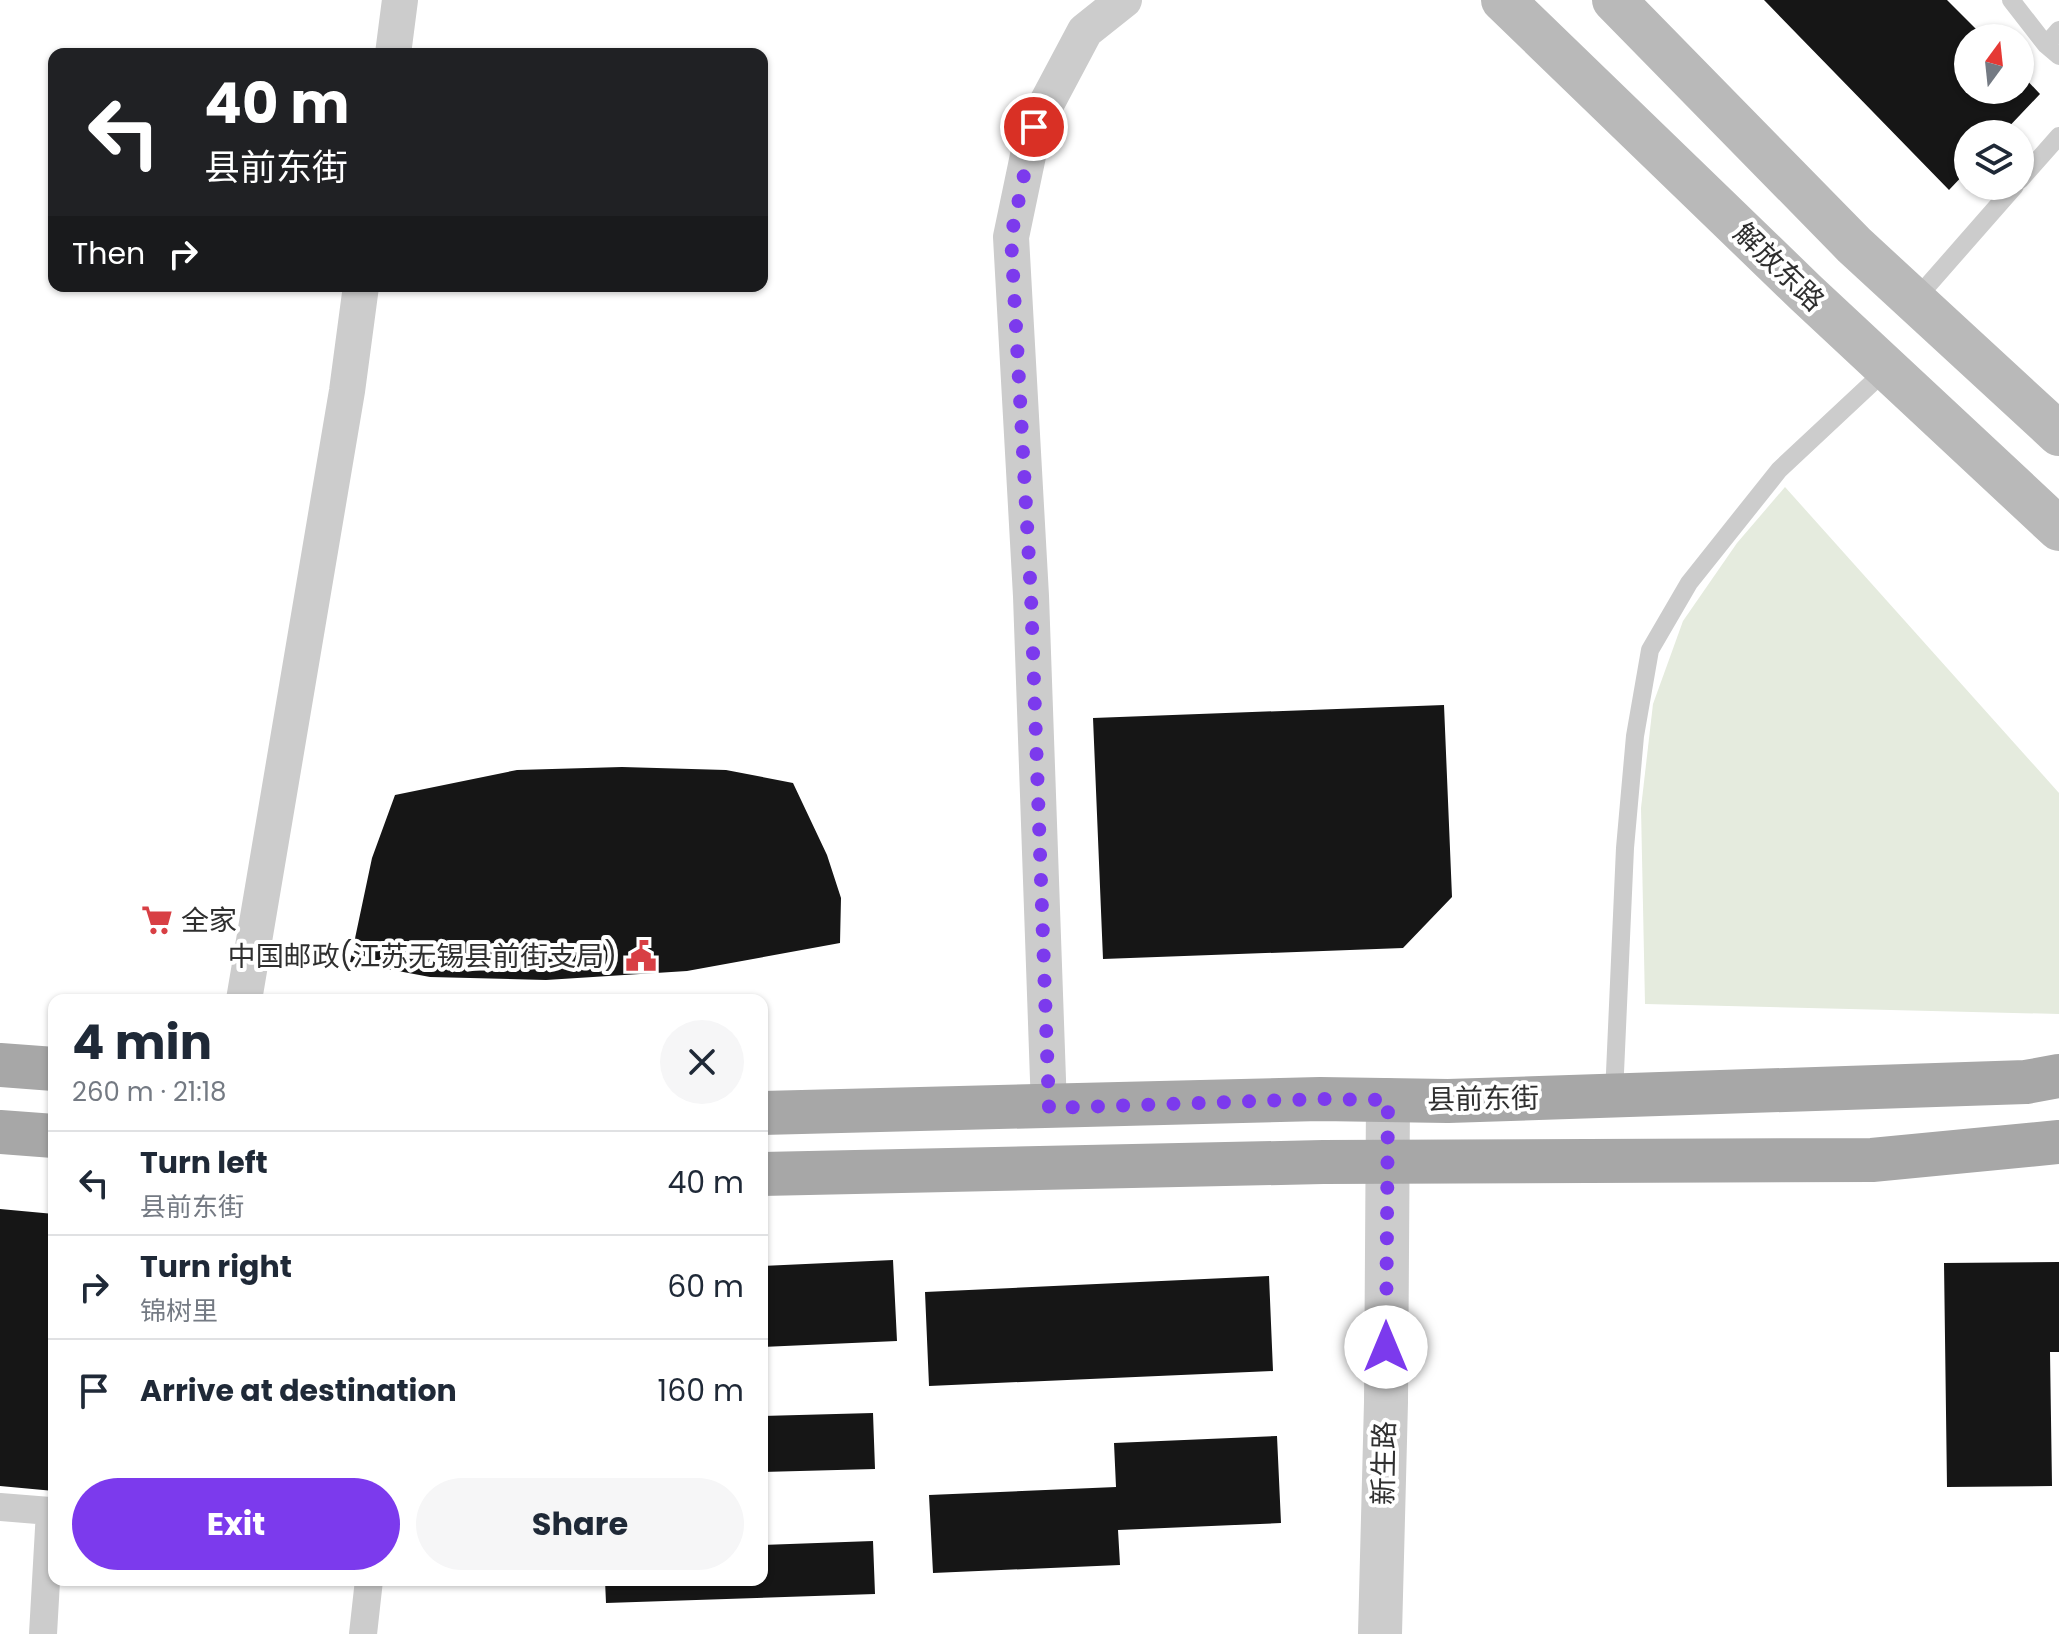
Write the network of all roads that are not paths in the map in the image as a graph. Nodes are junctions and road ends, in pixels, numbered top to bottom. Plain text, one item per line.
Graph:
1 (400, 0) edge
2 (1124, 0) edge
3 (1503, 0) edge
4 (1614, 0) edge
5 (2011, 0) edge
6 (2059, 30) edge
7 (394, 48) edge
8 (2053, 51) edge
9 (2059, 136) edge
10 (2034, 164) edge
11 (2003, 200) edge
12 (360, 292) edge
13 (1915, 300) junction
14 (1887, 369) junction
15 (2059, 434) edge
16 (2059, 529) edge
17 (245, 994) edge
18 (0, 1065) edge
19 (48, 1069) edge
20 (2059, 1076) edge
21 (1614, 1095) junction
22 (1388, 1100) junction
23 (1049, 1108) junction
24 (768, 1113) edge
25 (0, 1132) edge
26 (48, 1136) edge
27 (2059, 1142) edge
28 (1387, 1161) junction
29 (768, 1174) edge
30 (0, 1507) edge
31 (48, 1511) edge
32 (48, 1546) edge
33 (368, 1586) edge
34 (43, 1634) edge
35 (363, 1634) edge
36 (1380, 1634) edge

1 - 7 street
2 - 23 street
3 - 14 main road, 解放东路
4 - 13 main road
5 - 8 lane
6 - 8 lane
9 - 10 lane
11 - 13 lane
12 - 17 street
13 - 15 main road
14 - 16 main road, 解放东路
14 - 21 lane
18 - 19 main road
20 - 21 main road, 县前东街
21 - 22 main road, 县前东街
22 - 23 main road, 县前东街
22 - 28 street, 新生路
23 - 24 main road, 县前东街
25 - 26 main road
27 - 28 main road
28 - 29 main road
28 - 36 street, 新生路
30 - 31 street
32 - 34 street
33 - 35 street

